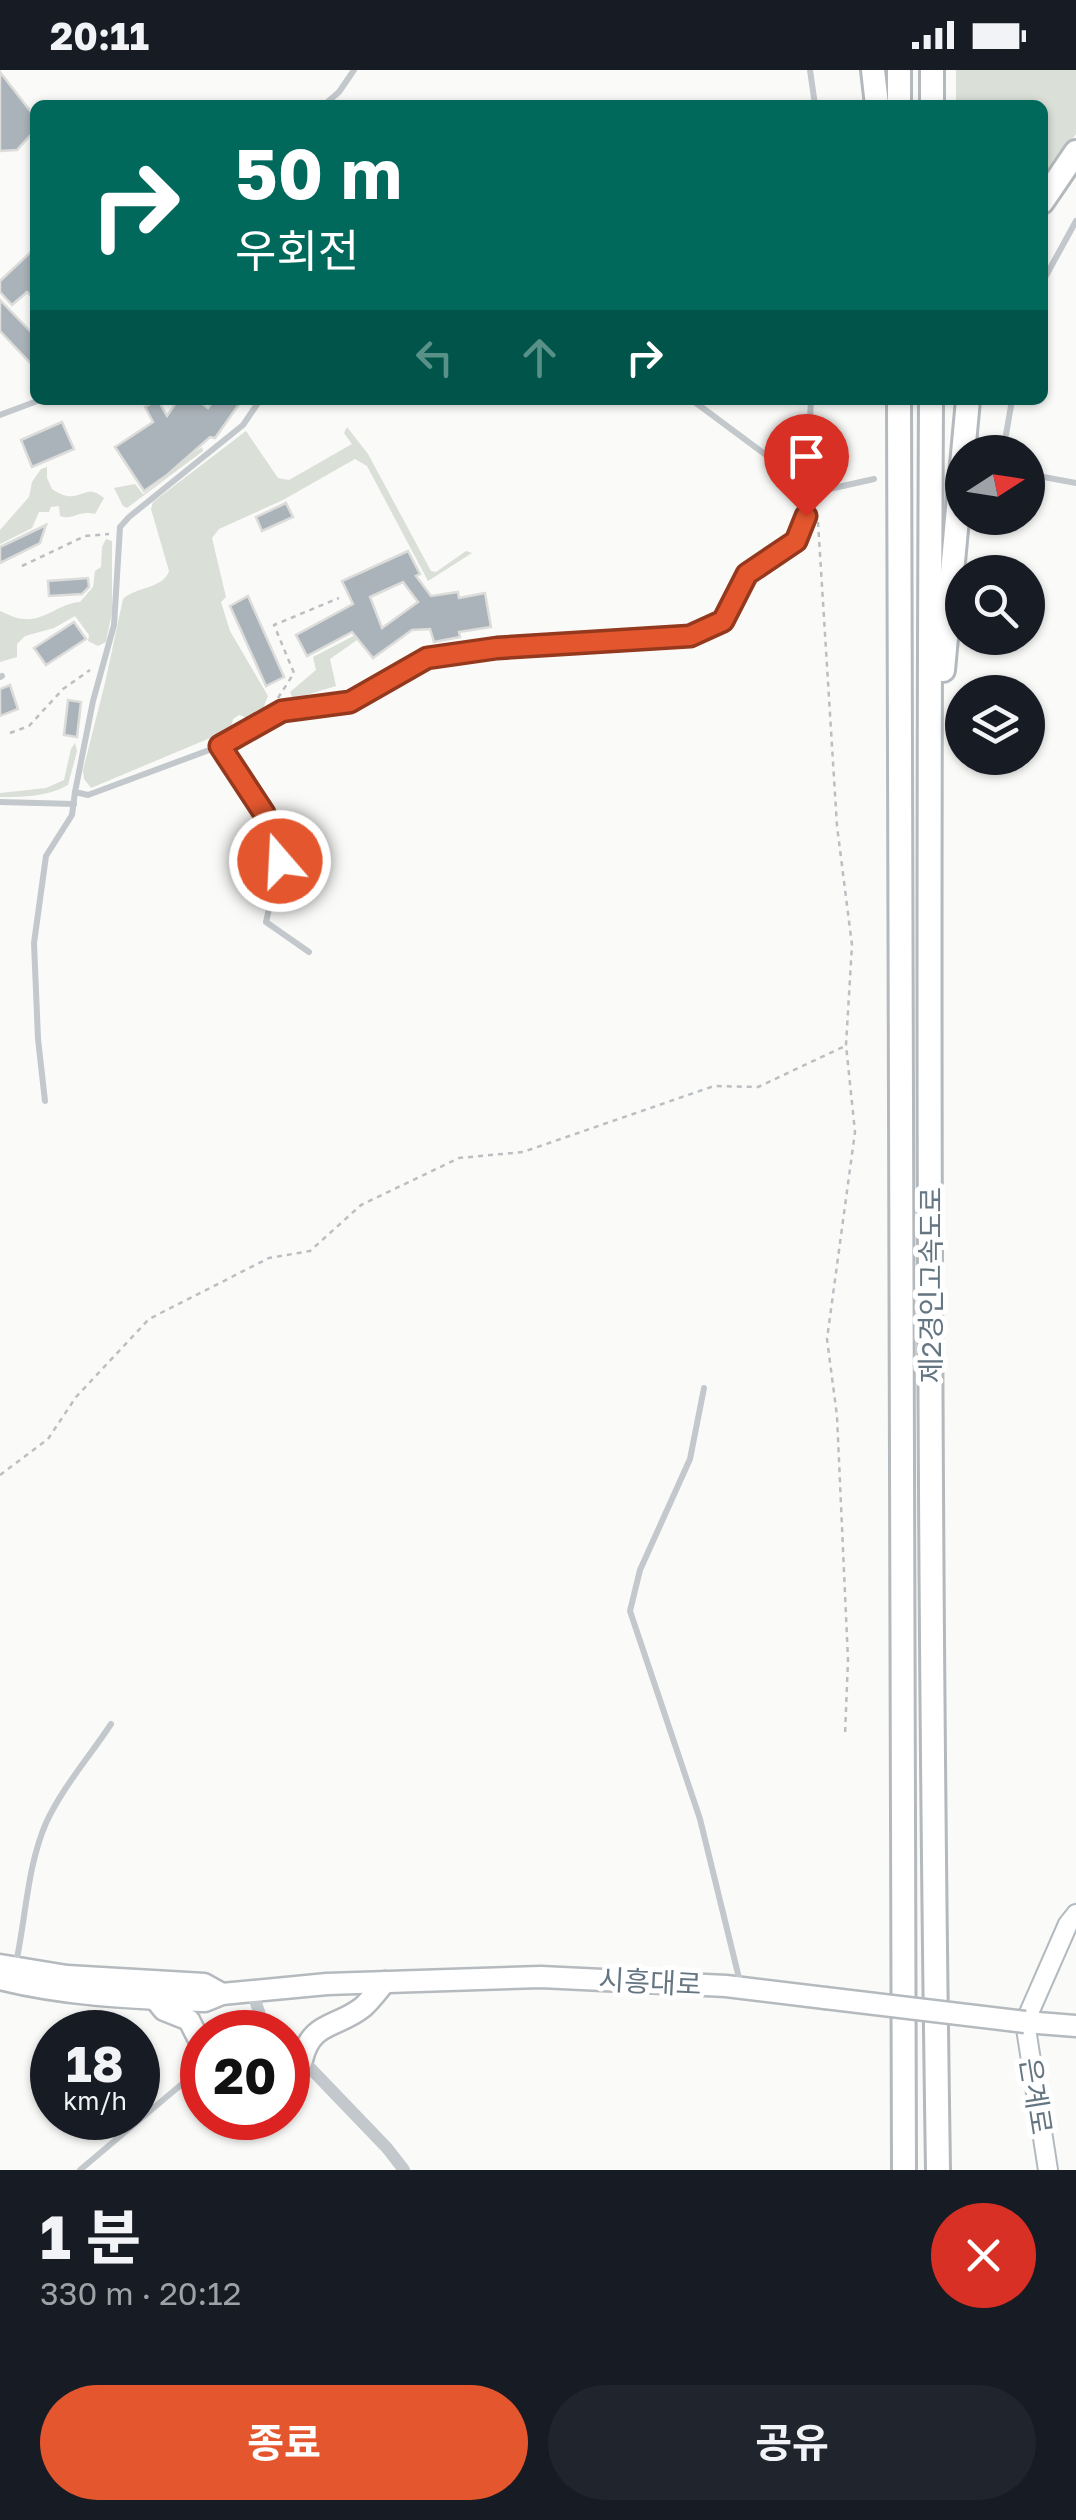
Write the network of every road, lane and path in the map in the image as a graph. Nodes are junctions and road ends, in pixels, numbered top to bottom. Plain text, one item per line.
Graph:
1 (354, 70) edge
2 (810, 70) edge
3 (873, 70) edge
4 (899, 70) edge
5 (932, 70) edge
6 (329, 100) edge
7 (814, 100) edge
8 (876, 100) edge
9 (899, 100) edge
10 (932, 100) edge
11 (1076, 152) edge
12 (1048, 193) edge
13 (1076, 221) edge
14 (1048, 272) edge
15 (30, 404) edge
16 (257, 405) edge
17 (699, 405) edge
18 (811, 405) edge
19 (899, 405) edge
20 (931, 405) edge
21 (967, 405) edge
22 (1011, 405) edge
23 (0, 415) edge
24 (1005, 435) edge
25 (1045, 477) edge
26 (874, 479) dead end
27 (1076, 483) edge
28 (816, 492) junction
29 (120, 534) junction
30 (22, 566) dead end
31 (339, 598) dead end
32 (106, 658) junction
33 (279, 712) junction
34 (10, 732) dead end
35 (220, 746) junction
36 (75, 792) junction
37 (0, 802) edge
38 (74, 804) junction
39 (929, 838) junction
40 (309, 952) dead end
41 (846, 1045) junction
42 (45, 1101) dead end
43 (704, 1388) dead end
44 (0, 1475) edge
45 (112, 1724) dead end
46 (846, 1735) dead end
47 (1076, 1914) edge
48 (5, 1971) edge
49 (385, 1982) junction
50 (742, 1988) junction
51 (252, 1991) junction
52 (222, 1994) junction
53 (156, 1999) junction
54 (259, 2010) edge
55 (180, 2016) edge
56 (1025, 2022) junction
57 (1076, 2026) edge
58 (310, 2038) edge
59 (310, 2068) edge
60 (180, 2086) edge
61 (80, 2170) edge
62 (404, 2170) edge
63 (904, 2170) edge
64 (938, 2170) edge
65 (1048, 2170) edge

1 - 6 lane
2 - 7 lane
3 - 8 highway
4 - 9 highway
5 - 10 highway
11 - 12 highway
13 - 14 lane
15 - 23 lane
16 - 29 lane
17 - 28 lane
18 - 28 lane
19 - 63 highway, 제2경인고속도로
20 - 39 highway, 제2경인고속도로
21 - 39 highway
22 - 24 lane
25 - 27 lane
26 - 28 lane
28 - 33 lane
28 - 41 path
29 - 30 path
29 - 32 lane
31 - 33 path
32 - 34 path
32 - 36 lane
33 - 35 lane
35 - 36 lane
35 - 40 lane
36 - 38 lane
37 - 38 lane
38 - 42 lane
39 - 64 highway, 제2경인고속도로
41 - 44 path
41 - 46 path
43 - 50 lane
45 - 48 lane
47 - 56 street
48 - 52 main road, 시흥대로
48 - 53 main road, 시흥대로
49 - 50 main road, 시흥대로
49 - 51 main road, 시흥대로
49 - 58 main road
50 - 56 main road, 시흥대로, bridge
51 - 52 main road, 시흥대로
51 - 54 street
52 - 53 main road, 시흥대로
53 - 55 main road
56 - 57 main road, 시흥대로
56 - 65 street, 은계로
59 - 62 street
60 - 61 lane

